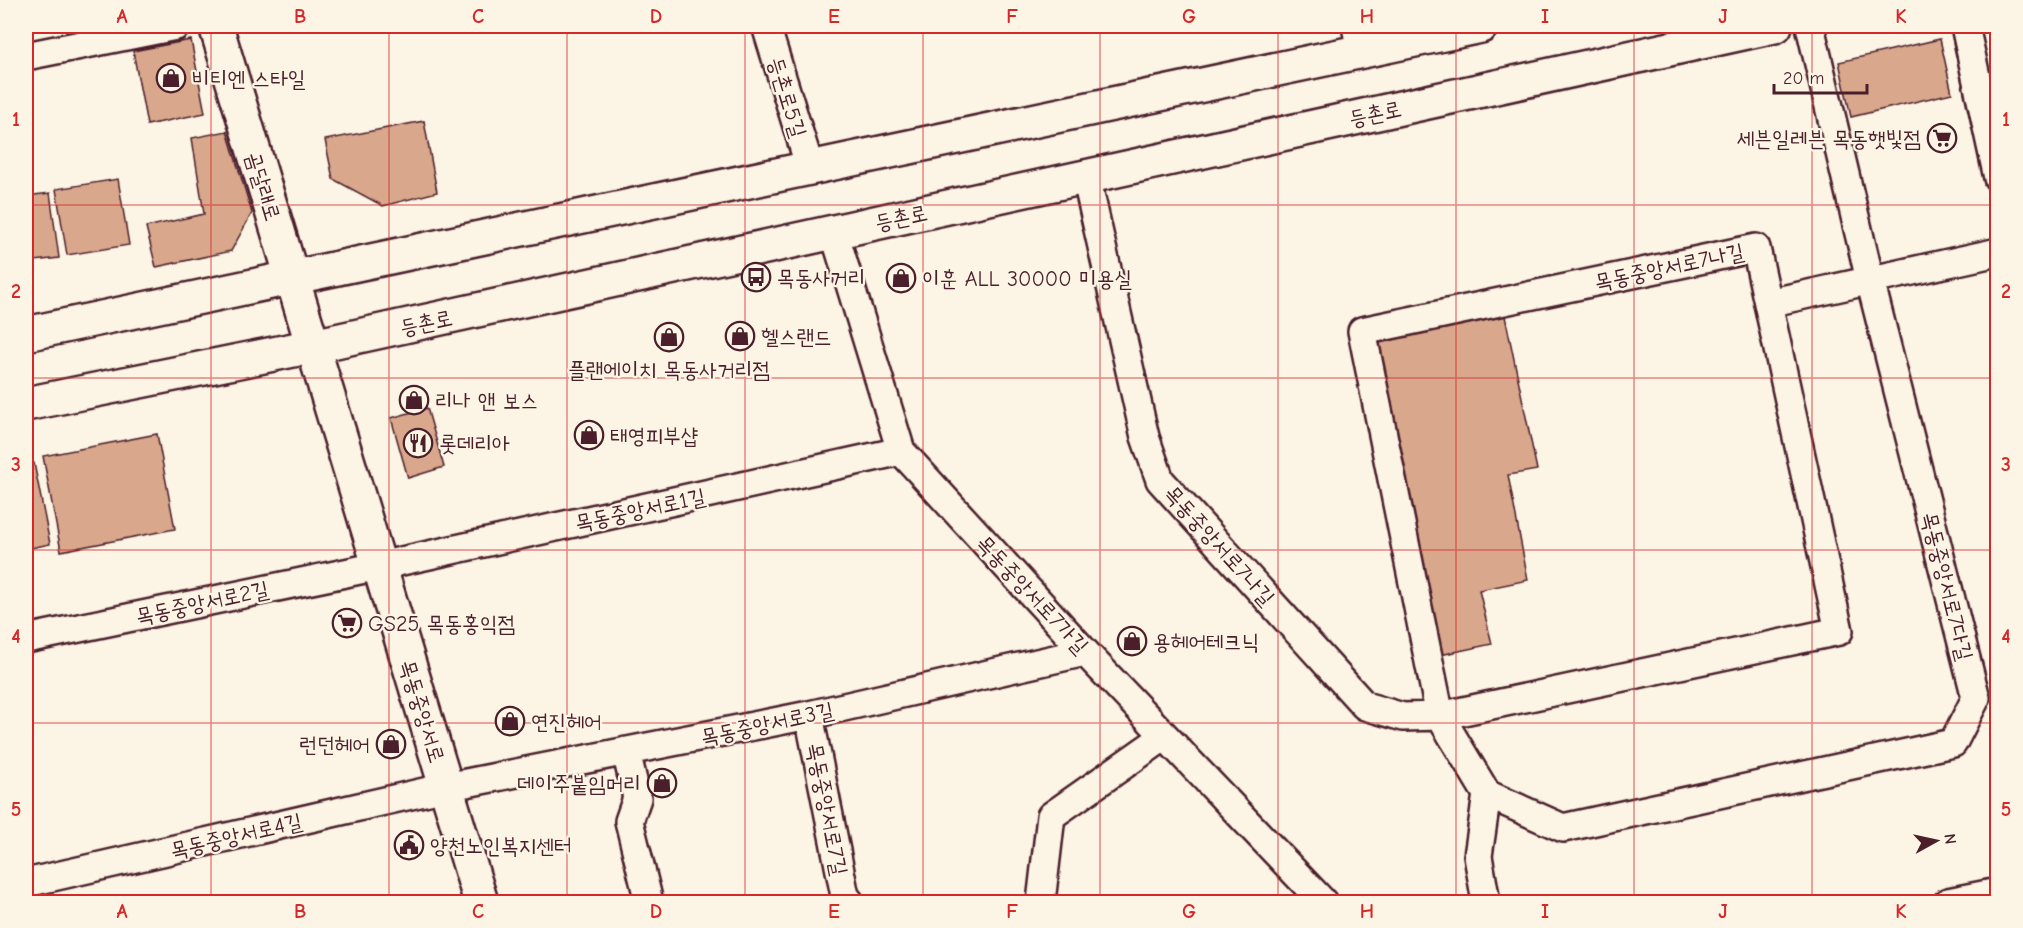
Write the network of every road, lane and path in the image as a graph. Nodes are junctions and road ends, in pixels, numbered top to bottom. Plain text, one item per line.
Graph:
1 (176, 26) edge
2 (216, 26) edge
3 (766, 26) edge
4 (1481, 26) edge
5 (1775, 26) edge
6 (1810, 26) edge
7 (1965, 26) edge
8 (1359, 38) edge
9 (26, 56) edge
10 (810, 168) junction
11 (1086, 176) junction
12 (1998, 178) edge
13 (834, 232) junction
14 (1998, 252) edge
15 (292, 276) junction
16 (1870, 280) junction
17 (1768, 303) junction
18 (26, 334) edge
19 (313, 346) junction
20 (26, 404) edge
21 (902, 451) junction
22 (379, 566) junction
23 (26, 639) edge
24 (1085, 652) junction
25 (809, 715) junction
26 (1440, 716) junction
27 (1165, 736) junction
28 (626, 751) junction
29 (446, 787) junction
30 (1487, 794) junction
31 (26, 883) edge
32 (1998, 892) edge
33 (482, 903) edge
34 (650, 903) edge
35 (850, 903) edge
36 (1041, 903) edge
37 (1323, 903) edge
38 (1485, 903) edge
39 (1948, 903) edge

1 - 9 street
2 - 15 main road, 곰달래로
3 - 10 street, 등촌로5길
4 - 8 main road
5 - 11 main road, 등촌로
6 - 16 street, 목동중앙서로7다길
7 - 12 street
8 - 10 main road
10 - 15 main road
11 - 13 main road, 등촌로
11 - 26 street, 목동중앙서로7나길
13 - 19 main road, 등촌로
13 - 21 street, 목동중앙서로7가길
14 - 16 street
15 - 18 main road
15 - 19 main road, 곰달래로
16 - 17 street
16 - 30 street, 목동중앙서로7다길
17 - 26 street, 목동중앙서로7나길
17 - 26 street, 목동중앙서로7나길
19 - 20 main road, 등촌로
19 - 22 main road, 목동중앙서로
21 - 22 street, 목동중앙서로1길
21 - 24 street, 목동중앙서로7가길
22 - 23 street, 목동중앙서로2길
22 - 29 main road, 목동중앙서로
24 - 25 street, 목동중앙서로3길
24 - 27 street, 목동중앙서로7가길
25 - 28 street, 목동중앙서로3길
25 - 35 street, 목동중앙서로7길
26 - 30 street, 목동중앙서로7나길
27 - 36 street
27 - 37 street, 목동중앙서로7가길
28 - 29 street, 목동중앙서로3길
28 - 34 street
29 - 31 street, 목동중앙서로4길
29 - 33 main road, 목동중앙서로
30 - 38 street
32 - 39 street

